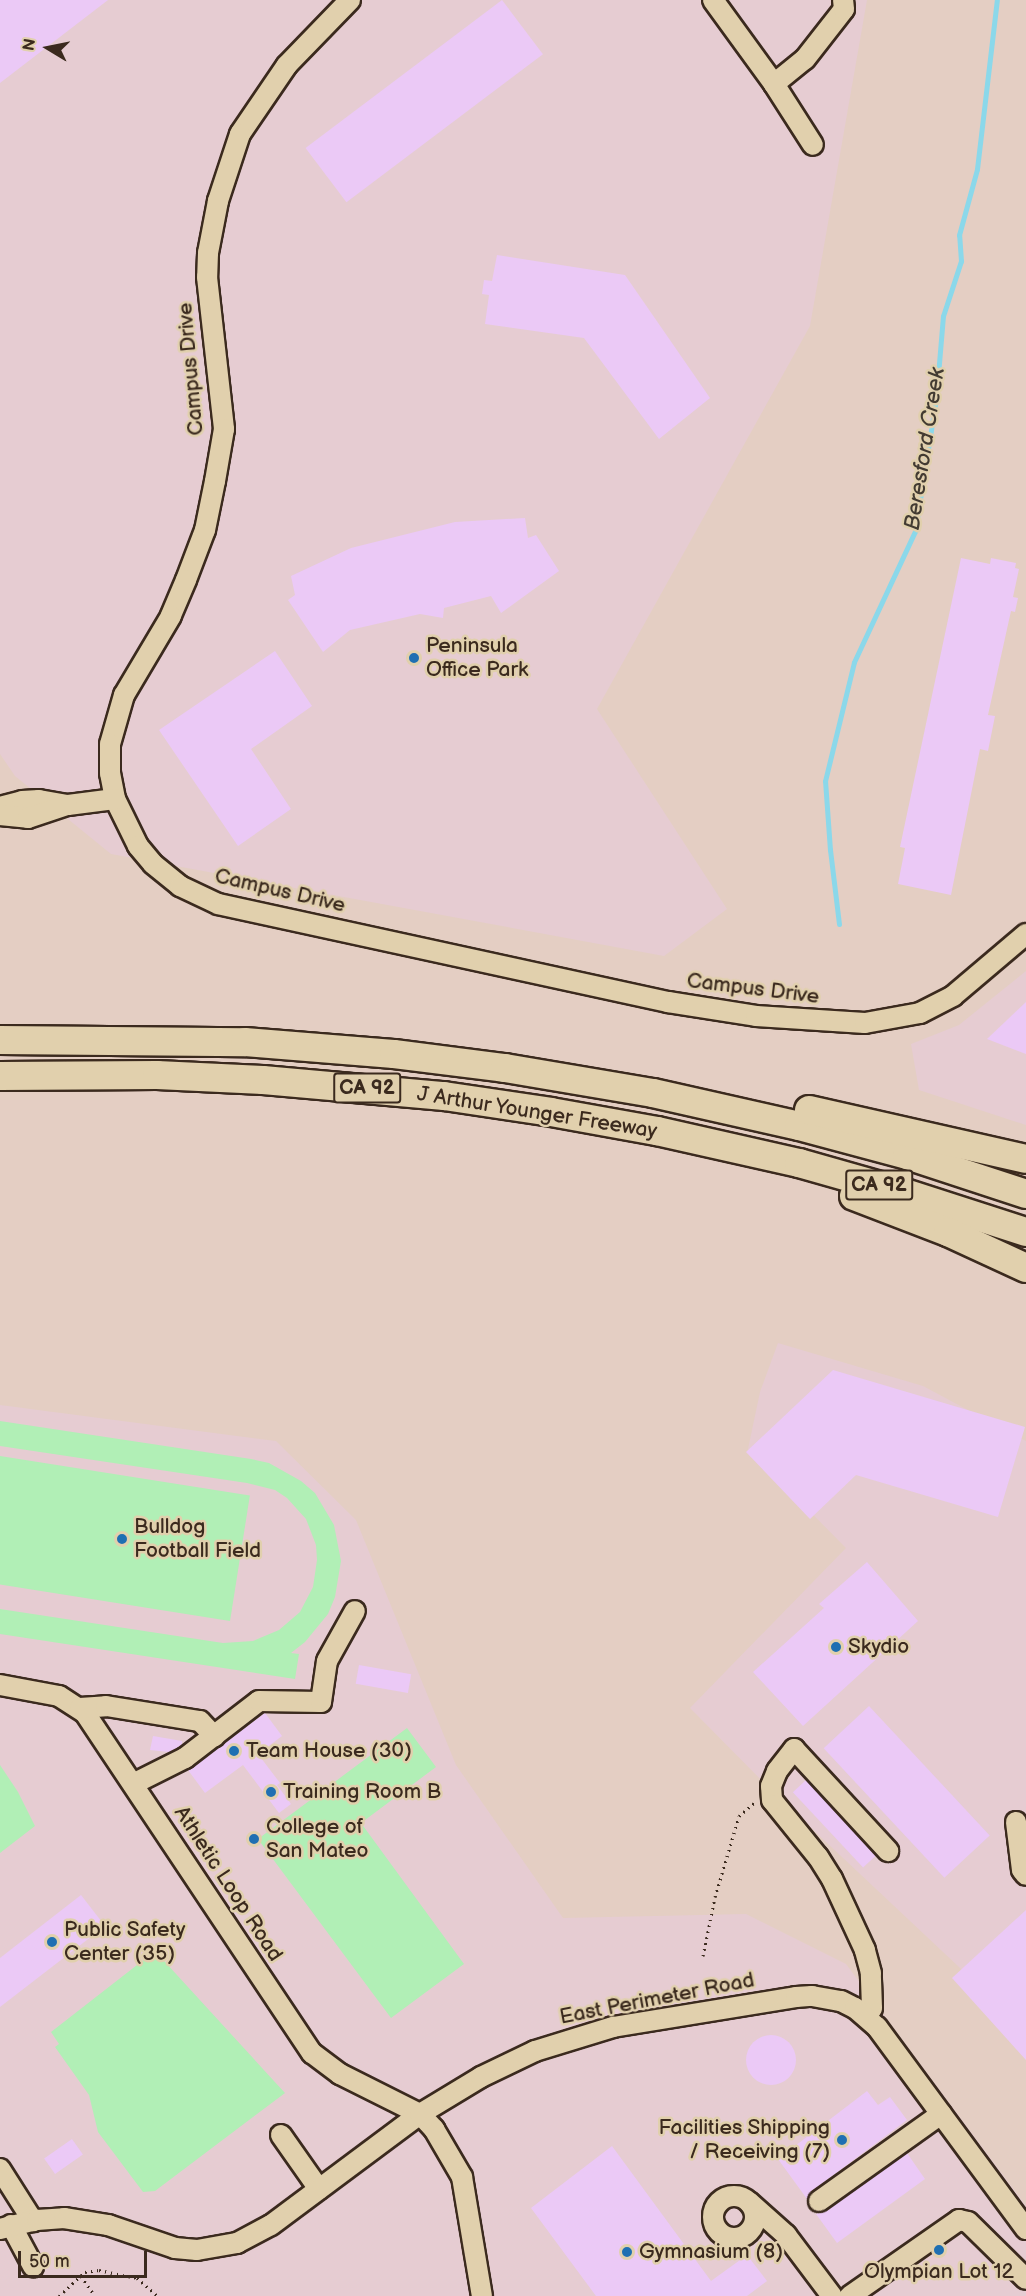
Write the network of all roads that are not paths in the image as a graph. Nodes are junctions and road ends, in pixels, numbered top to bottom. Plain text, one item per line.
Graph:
1 (350, 0) edge
2 (713, 0) edge
3 (843, 0) edge
4 (774, 84) junction
5 (813, 145) dead end
6 (115, 799) junction
7 (68, 805) junction
8 (0, 807) edge
9 (0, 815) edge
10 (1026, 934) edge
11 (0, 1040) edge
12 (0, 1076) edge
13 (616, 1086) junction
14 (730, 1147) junction
15 (1026, 1159) edge
16 (1026, 1194) edge
17 (1026, 1232) edge
18 (1026, 1268) edge
19 (355, 1611) dead end
20 (0, 1685) edge
21 (80, 1708) junction
22 (214, 1736) junction
23 (133, 1784) junction
24 (1016, 1822) dead end
25 (888, 1851) dead end
26 (1026, 1875) edge
27 (867, 2017) junction
28 (420, 2114) junction
29 (941, 2114) junction
30 (281, 2135) dead end
31 (0, 2169) edge
32 (319, 2189) junction
33 (744, 2199) junction
34 (819, 2201) dead end
35 (33, 2221) junction
36 (6, 2227) edge
37 (1026, 2229) edge
38 (738, 2238) junction
39 (796, 2247) junction
40 (33, 2266) dead end
41 (1026, 2279) edge
42 (482, 2296) edge
43 (831, 2296) edge
44 (850, 2296) edge

1 - 6 street, Campus Drive
2 - 4 street
3 - 4 street
4 - 5 street
6 - 7 street
6 - 10 street, Campus Drive
7 - 8 street
7 - 9 street
11 - 13 highway, J Arthur Younger Freeway / CA 92
12 - 14 highway, J Arthur Younger Freeway / CA 92
13 - 15 highway
13 - 16 highway, J Arthur Younger Freeway / CA 92
14 - 17 highway, J Arthur Younger Freeway / CA 92
14 - 18 highway
19 - 22 street
20 - 21 street, Athletic Loop Road
21 - 22 street
21 - 23 street, Athletic Loop Road
22 - 23 street
23 - 28 street, Athletic Loop Road
24 - 26 street
25 - 27 street
27 - 28 street, East Perimeter Road
27 - 29 street, East Perimeter Road
28 - 32 street, East Perimeter Road
28 - 42 street
29 - 34 street
29 - 37 street, East Perimeter Road
30 - 32 street
31 - 35 street
32 - 35 street, East Perimeter Road
33 - 38 street
33 - 38 street
33 - 39 street
35 - 36 street, East Perimeter Road
36 - 40 street
38 - 39 street
39 - 43 street
41 - 44 street

